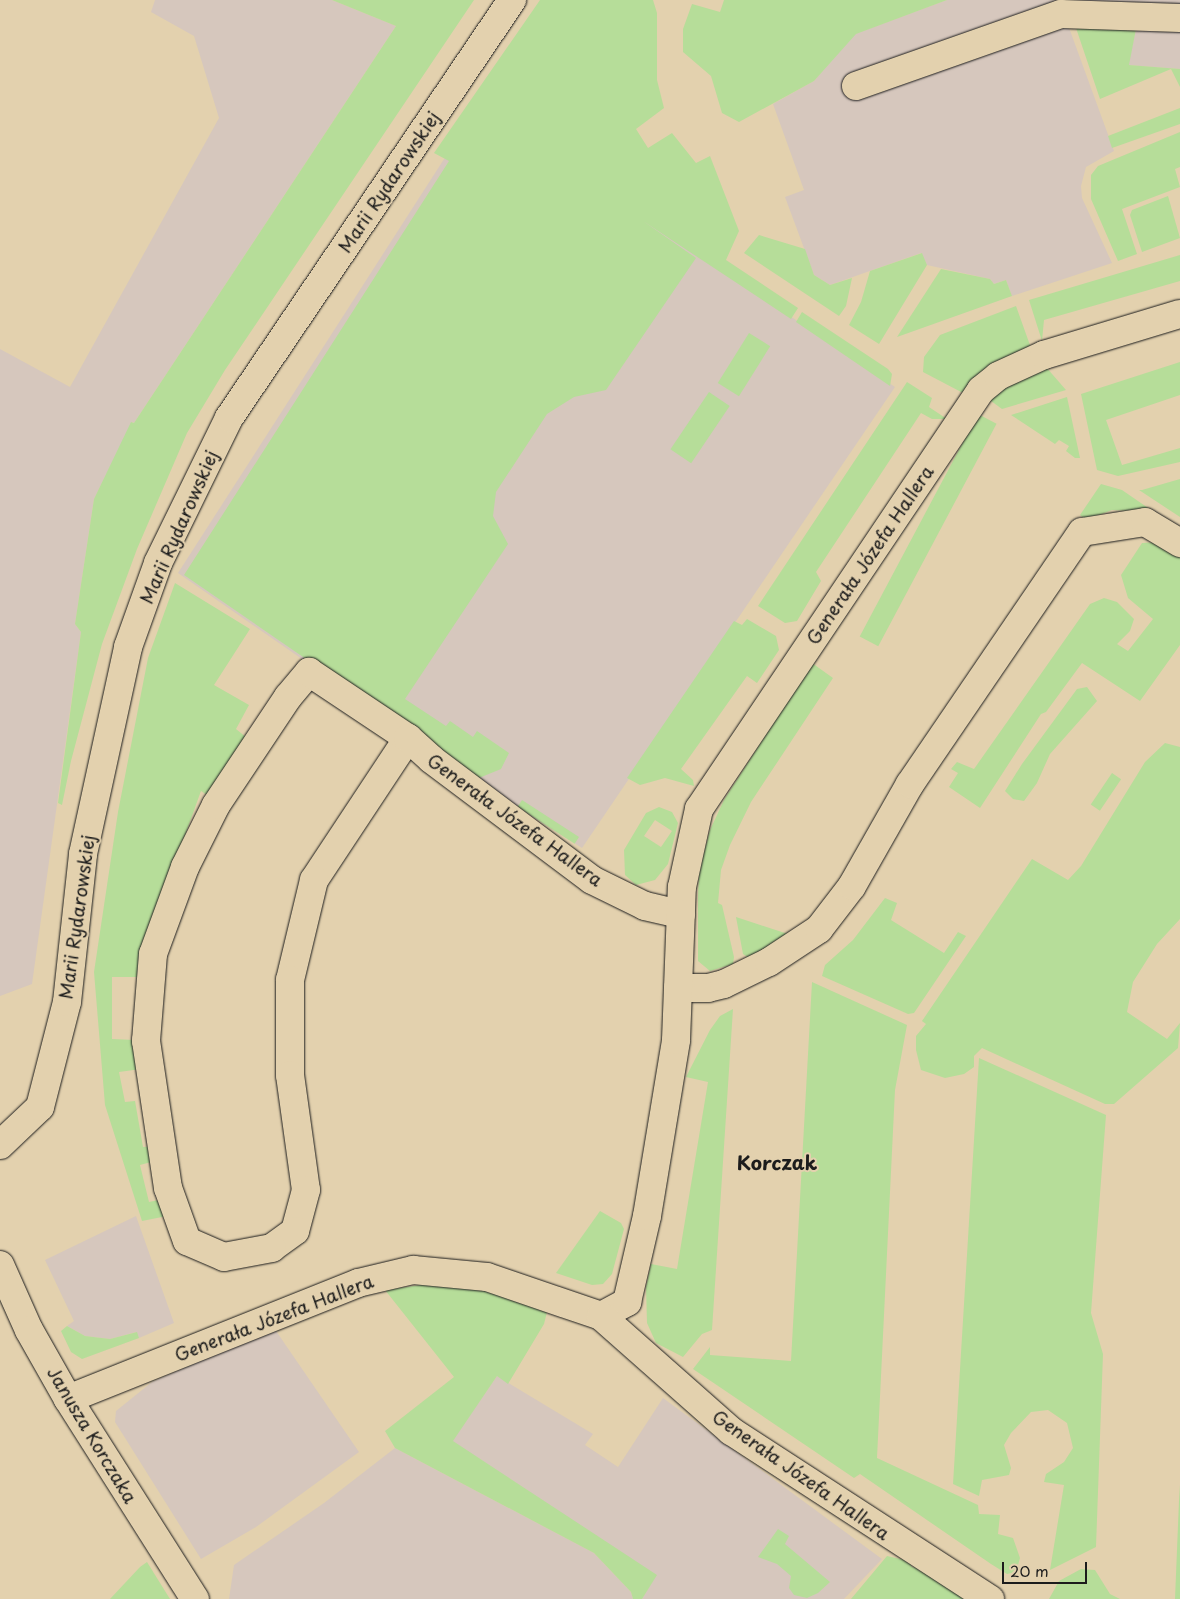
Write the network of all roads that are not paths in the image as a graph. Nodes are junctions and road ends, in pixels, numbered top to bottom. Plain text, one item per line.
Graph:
1 (512, 0) edge
2 (1180, 18) edge
3 (856, 86) dead end
4 (1180, 314) edge
5 (1180, 543) edge
6 (408, 738) junction
7 (681, 914) junction
8 (678, 988) junction
9 (0, 1145) edge
10 (0, 1265) edge
11 (601, 1316) junction
12 (68, 1399) junction
13 (195, 1599) edge
14 (990, 1599) edge

1 - 9 street, Marii Rydarowskiej
2 - 3 street
4 - 7 street, Generała Józefa Hallera
5 - 8 street
6 - 6 street, Generała Józefa Hallera
6 - 7 street, Generała Józefa Hallera
7 - 8 street, Generała Józefa Hallera
8 - 11 street, Generała Józefa Hallera
10 - 12 street, Janusza Korczaka
11 - 12 street, Generała Józefa Hallera
11 - 14 street, Generała Józefa Hallera
12 - 13 street, Janusza Korczaka

